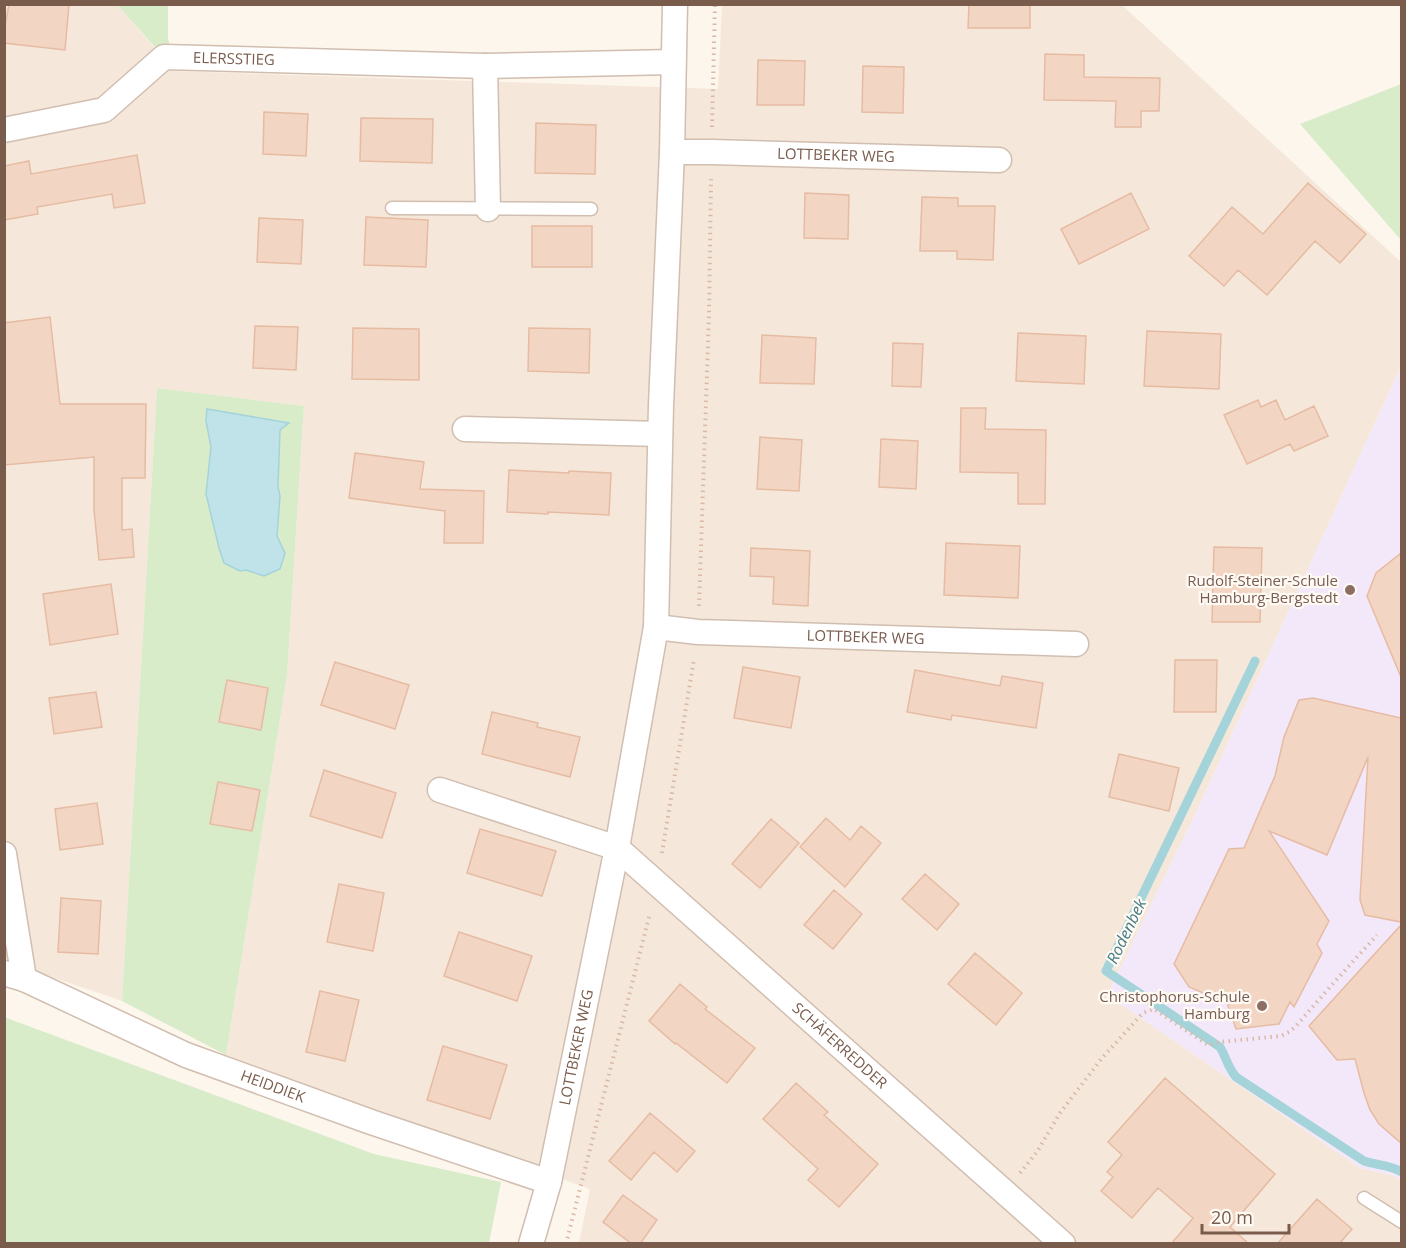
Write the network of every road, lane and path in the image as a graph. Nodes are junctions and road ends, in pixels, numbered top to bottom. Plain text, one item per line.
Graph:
1 (675, 4) edge
2 (673, 62) junction
3 (485, 66) junction
4 (4, 130) edge
5 (672, 153) junction
6 (999, 160) dead end
7 (392, 208) dead end
8 (488, 209) junction
9 (591, 209) dead end
10 (465, 429) dead end
11 (660, 434) junction
12 (656, 627) junction
13 (1076, 644) dead end
14 (440, 790) dead end
15 (617, 848) junction
16 (4, 854) edge
17 (1377, 935) dead end
18 (14, 976) edge
19 (549, 1182) junction
20 (1005, 1193) junction
21 (1364, 1198) dead end
22 (1401, 1222) edge
23 (531, 1244) edge
24 (1063, 1244) edge

1 - 2 street, LOTTBEKER WEG
2 - 3 street, ELERSSTIEG
2 - 5 street, LOTTBEKER WEG
3 - 4 street, ELERSSTIEG
3 - 8 street
5 - 6 street, LOTTBEKER WEG
5 - 11 street, LOTTBEKER WEG
7 - 8 lane
8 - 9 lane
10 - 11 street
11 - 12 street, LOTTBEKER WEG
12 - 13 street, LOTTBEKER WEG
12 - 15 street, LOTTBEKER WEG
14 - 15 street
15 - 19 street, LOTTBEKER WEG
15 - 20 street, SCHÄFERREDDER
16 - 18 street
17 - 20 path
18 - 19 street, HEIDDIEK
19 - 23 street, LOTTBEKER WEG
20 - 24 street, SCHÄFERREDDER
21 - 22 lane

